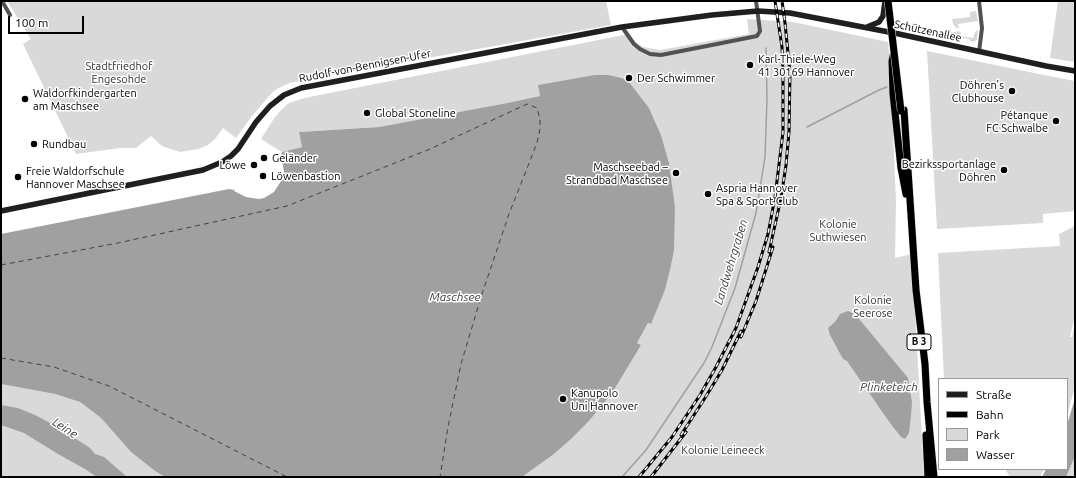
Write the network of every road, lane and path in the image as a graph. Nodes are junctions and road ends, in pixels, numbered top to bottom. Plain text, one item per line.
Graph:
1 (2, 1) edge
2 (756, 1) edge
3 (885, 1) edge
4 (890, 1) edge
5 (979, 1) edge
6 (758, 11) junction
7 (776, 12) joint
8 (10, 15) dead end
9 (622, 27) junction
10 (864, 28) junction
11 (893, 33) junction
12 (979, 52) junction
13 (1075, 71) edge
14 (902, 111) junction
15 (906, 195) junction
16 (1, 211) edge
17 (928, 477) edge
18 (934, 477) edge

1 - 8 street
2 - 6 street
3 - 10 street
4 - 11 street
4 - 14 highway, B 3, bridge
5 - 12 street
6 - 7 street, Rudolf-von-Bennigsen-Ufer
6 - 9 street, Rudolf-von-Bennigsen-Ufer
6 - 9 street
7 - 10 street, Schützenallee
9 - 16 street, Rudolf-von-Bennigsen-Ufer
10 - 11 street, Schützenallee
11 - 12 street, Schützenallee
11 - 15 highway
12 - 13 street, Schützenallee
14 - 15 highway, B 3
14 - 18 highway, B 3
15 - 17 highway, B 3

